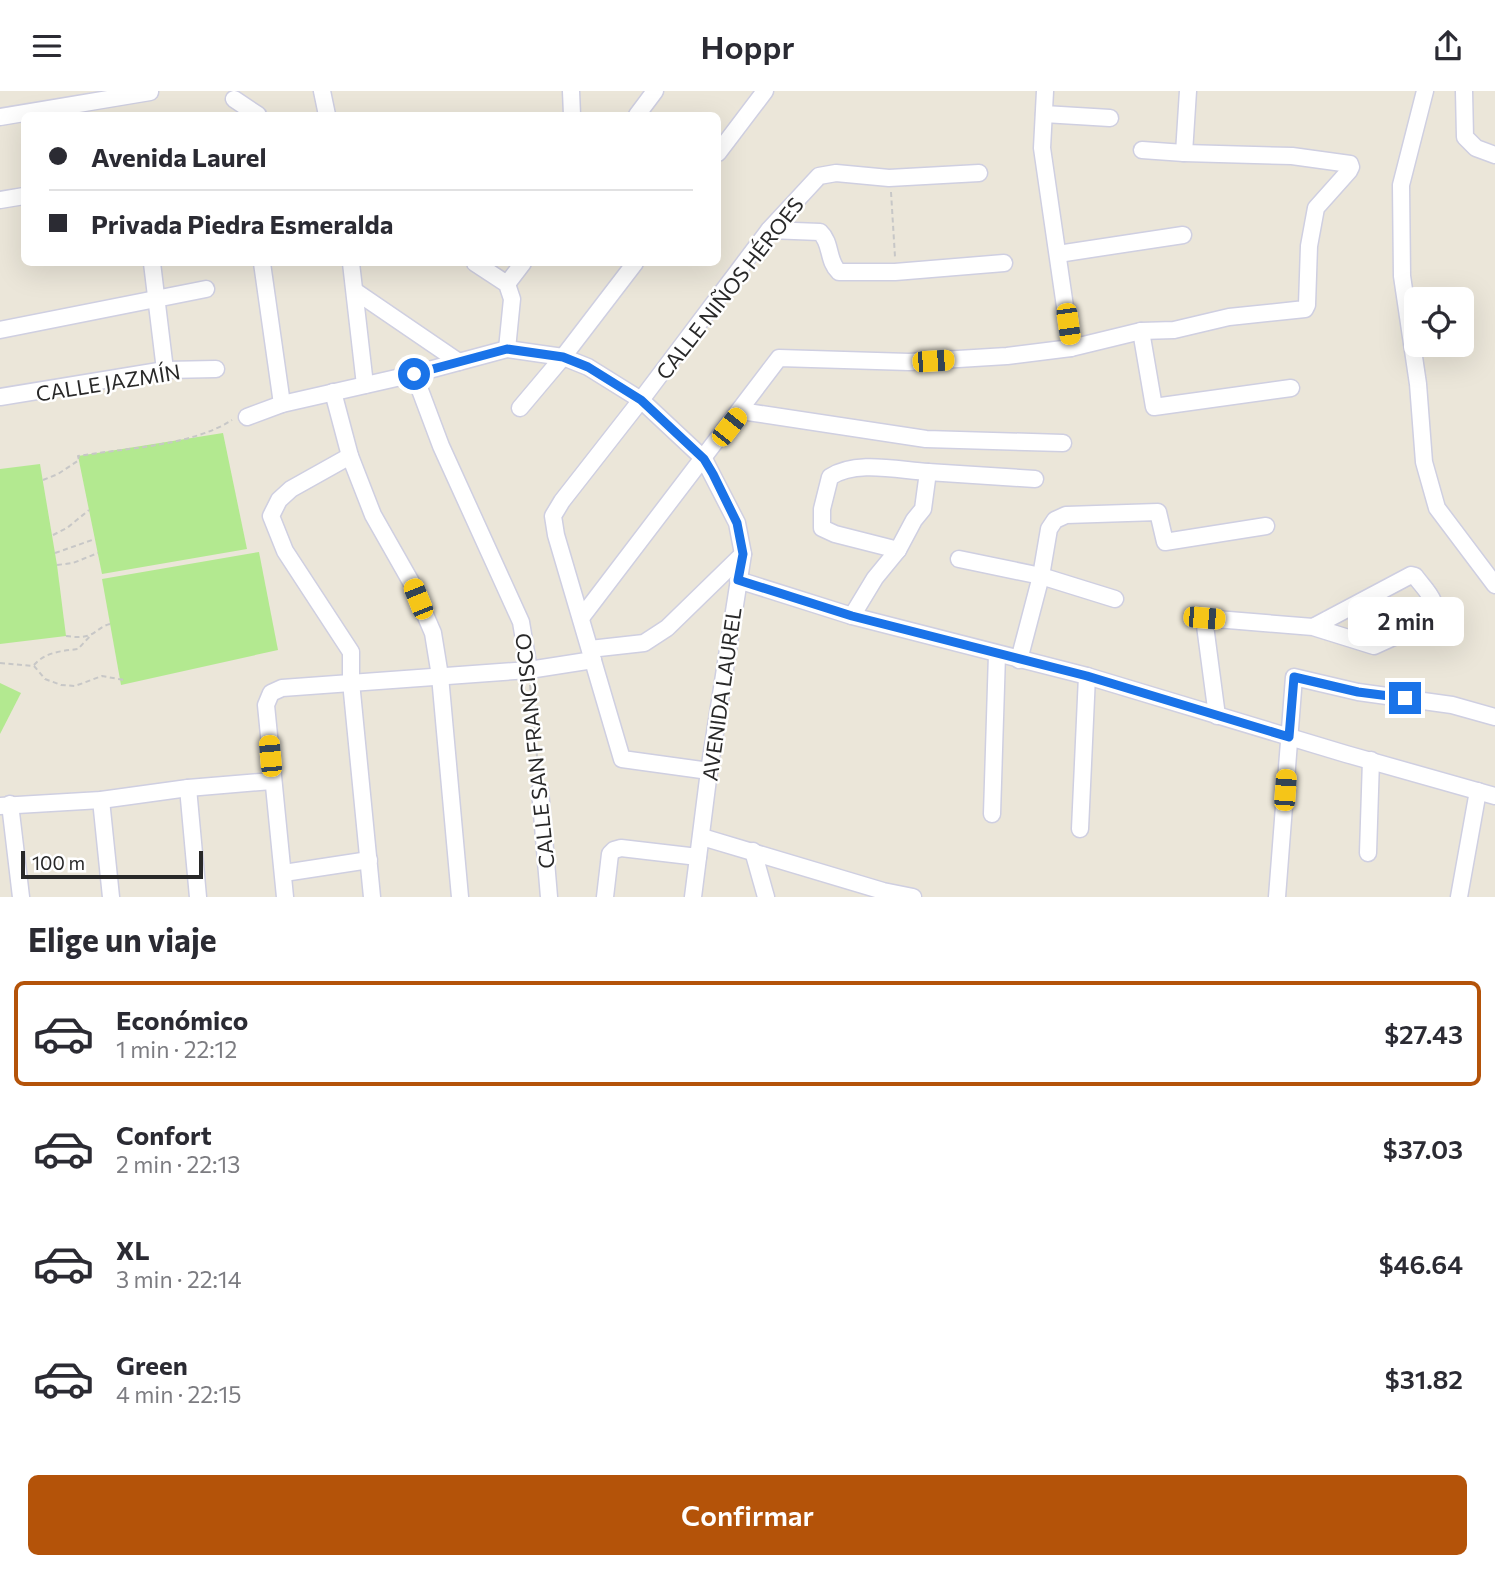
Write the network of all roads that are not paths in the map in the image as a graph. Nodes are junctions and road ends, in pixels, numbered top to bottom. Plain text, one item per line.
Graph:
1 (322, 91) edge
2 (571, 91) edge
3 (656, 91) edge
4 (765, 91) edge
5 (1045, 91) edge
6 (1188, 91) edge
7 (1424, 91) edge
8 (1464, 91) edge
9 (150, 92) edge
10 (235, 102) edge
11 (30, 112) edge
12 (253, 112) edge
13 (326, 112) edge
14 (572, 112) edge
15 (639, 112) edge
16 (21, 114) edge
17 (1044, 114) junction
18 (0, 117) edge
19 (1110, 118) dead end
20 (721, 149) edge
21 (1142, 150) dead end
22 (1184, 153) junction
23 (1495, 155) edge
24 (979, 173) dead end
25 (21, 196) edge
26 (0, 200) edge
27 (769, 230) junction
28 (1183, 235) dead end
29 (1058, 254) junction
30 (1004, 263) dead end
31 (152, 266) edge
32 (262, 266) edge
33 (351, 266) edge
34 (480, 266) edge
35 (521, 266) edge
36 (633, 266) edge
37 (507, 284) junction
38 (206, 289) dead end
39 (355, 291) junction
40 (156, 298) junction
41 (0, 330) edge
42 (1141, 331) junction
43 (1071, 348) junction
44 (507, 349) junction
45 (563, 357) junction
46 (459, 362) junction
47 (216, 369) dead end
48 (165, 370) junction
49 (414, 374) junction
50 (365, 385) junction
51 (1291, 388) dead end
52 (333, 392) junction
53 (0, 397) edge
54 (641, 400) junction
55 (282, 404) junction
56 (520, 408) dead end
57 (741, 411) junction
58 (247, 417) road end
59 (1063, 443) dead end
60 (350, 457) junction
61 (704, 459) junction
62 (928, 472) junction
63 (1035, 479) dead end
64 (1266, 526) dead end
65 (898, 550) junction
66 (743, 554) junction
67 (959, 559) dead end
68 (1041, 576) junction
69 (738, 580) junction
70 (1495, 585) edge
71 (1115, 599) dead end
72 (852, 616) junction
73 (581, 618) junction
74 (1313, 627) junction
75 (592, 654) junction
76 (997, 654) junction
77 (1019, 660) junction
78 (529, 670) junction
79 (440, 675) junction
80 (1087, 676) junction
81 (351, 682) junction
82 (1217, 716) junction
83 (1495, 717) edge
84 (1289, 737) junction
85 (1371, 760) junction
86 (709, 771) junction
87 (272, 781) junction
88 (188, 788) junction
89 (540, 790) road end
90 (1478, 791) junction
91 (1495, 796) edge
92 (101, 800) junction
93 (5, 805) edge
94 (992, 814) dead end
95 (1080, 829) dead end
96 (702, 837) junction
97 (753, 851) junction
98 (1368, 853) dead end
99 (698, 857) junction
100 (369, 860) junction
101 (284, 873) junction
102 (883, 894) edge
103 (21, 897) edge
104 (111, 897) edge
105 (198, 897) edge
106 (285, 897) edge
107 (372, 897) edge
108 (460, 897) edge
109 (549, 897) edge
110 (605, 897) edge
111 (693, 897) edge
112 (766, 897) edge
113 (912, 897) edge
114 (1277, 897) edge
115 (1459, 897) edge

1 - 13 street
2 - 14 street
3 - 15 street
4 - 20 street
5 - 17 street
6 - 22 street
7 - 70 street
8 - 23 street
9 - 11 street
10 - 12 street
16 - 18 street
17 - 19 street
17 - 29 street
21 - 22 street
22 - 42 street
24 - 27 street, CALLE NIÑOS HÉROES
25 - 26 street
27 - 30 street
27 - 54 street, CALLE NIÑOS HÉROES
28 - 29 street
29 - 43 street
31 - 40 street
32 - 55 street
33 - 39 street
34 - 37 street
35 - 37 street
36 - 45 street
37 - 44 street
38 - 40 street
39 - 46 street
39 - 50 street
40 - 41 street
40 - 48 street
42 - 43 street
42 - 51 street
43 - 57 street
44 - 45 street, AVENIDA LAUREL
44 - 46 street, AVENIDA LAUREL
45 - 54 street, AVENIDA LAUREL
45 - 56 street
46 - 49 street, AVENIDA LAUREL
47 - 48 street, CALLE JAZMÍN
48 - 53 street, CALLE JAZMÍN
49 - 50 street, AVENIDA LAUREL
49 - 78 street, CALLE SAN FRANCISCO
50 - 52 street, AVENIDA LAUREL
52 - 55 street, AVENIDA LAUREL
52 - 60 street
54 - 61 street, AVENIDA LAUREL
54 - 73 street, CALLE NIÑOS HÉROES
55 - 58 street, AVENIDA LAUREL
57 - 59 street
57 - 61 street
60 - 79 street
60 - 81 street
61 - 66 street, AVENIDA LAUREL
61 - 73 street
62 - 63 street
62 - 65 street
62 - 65 street
64 - 68 street
65 - 72 street
66 - 69 street, AVENIDA LAUREL
66 - 75 street
67 - 68 street
68 - 71 street
68 - 77 street
69 - 72 street
69 - 86 street, AVENIDA LAUREL
72 - 76 street
73 - 75 street, CALLE NIÑOS HÉROES
74 - 74 street
74 - 82 street
75 - 78 street
75 - 86 street, CALLE NIÑOS HÉROES
76 - 77 street
76 - 94 street
77 - 80 street
78 - 79 street
79 - 81 street
79 - 108 street
80 - 82 street
80 - 95 street
81 - 87 street
81 - 100 street
82 - 84 street
83 - 84 street
84 - 85 street
84 - 114 street
85 - 90 street
85 - 98 street
86 - 96 street, AVENIDA LAUREL
87 - 88 street
87 - 101 street
88 - 92 street
88 - 105 street
89 - 109 street, CALLE SAN FRANCISCO
90 - 91 street
90 - 115 street
92 - 93 street
92 - 104 street
93 - 103 street
96 - 97 street
96 - 99 street, AVENIDA LAUREL
97 - 102 street
97 - 112 street
99 - 110 street
99 - 111 street, AVENIDA LAUREL
100 - 101 street
100 - 107 street
101 - 106 street
102 - 113 street

